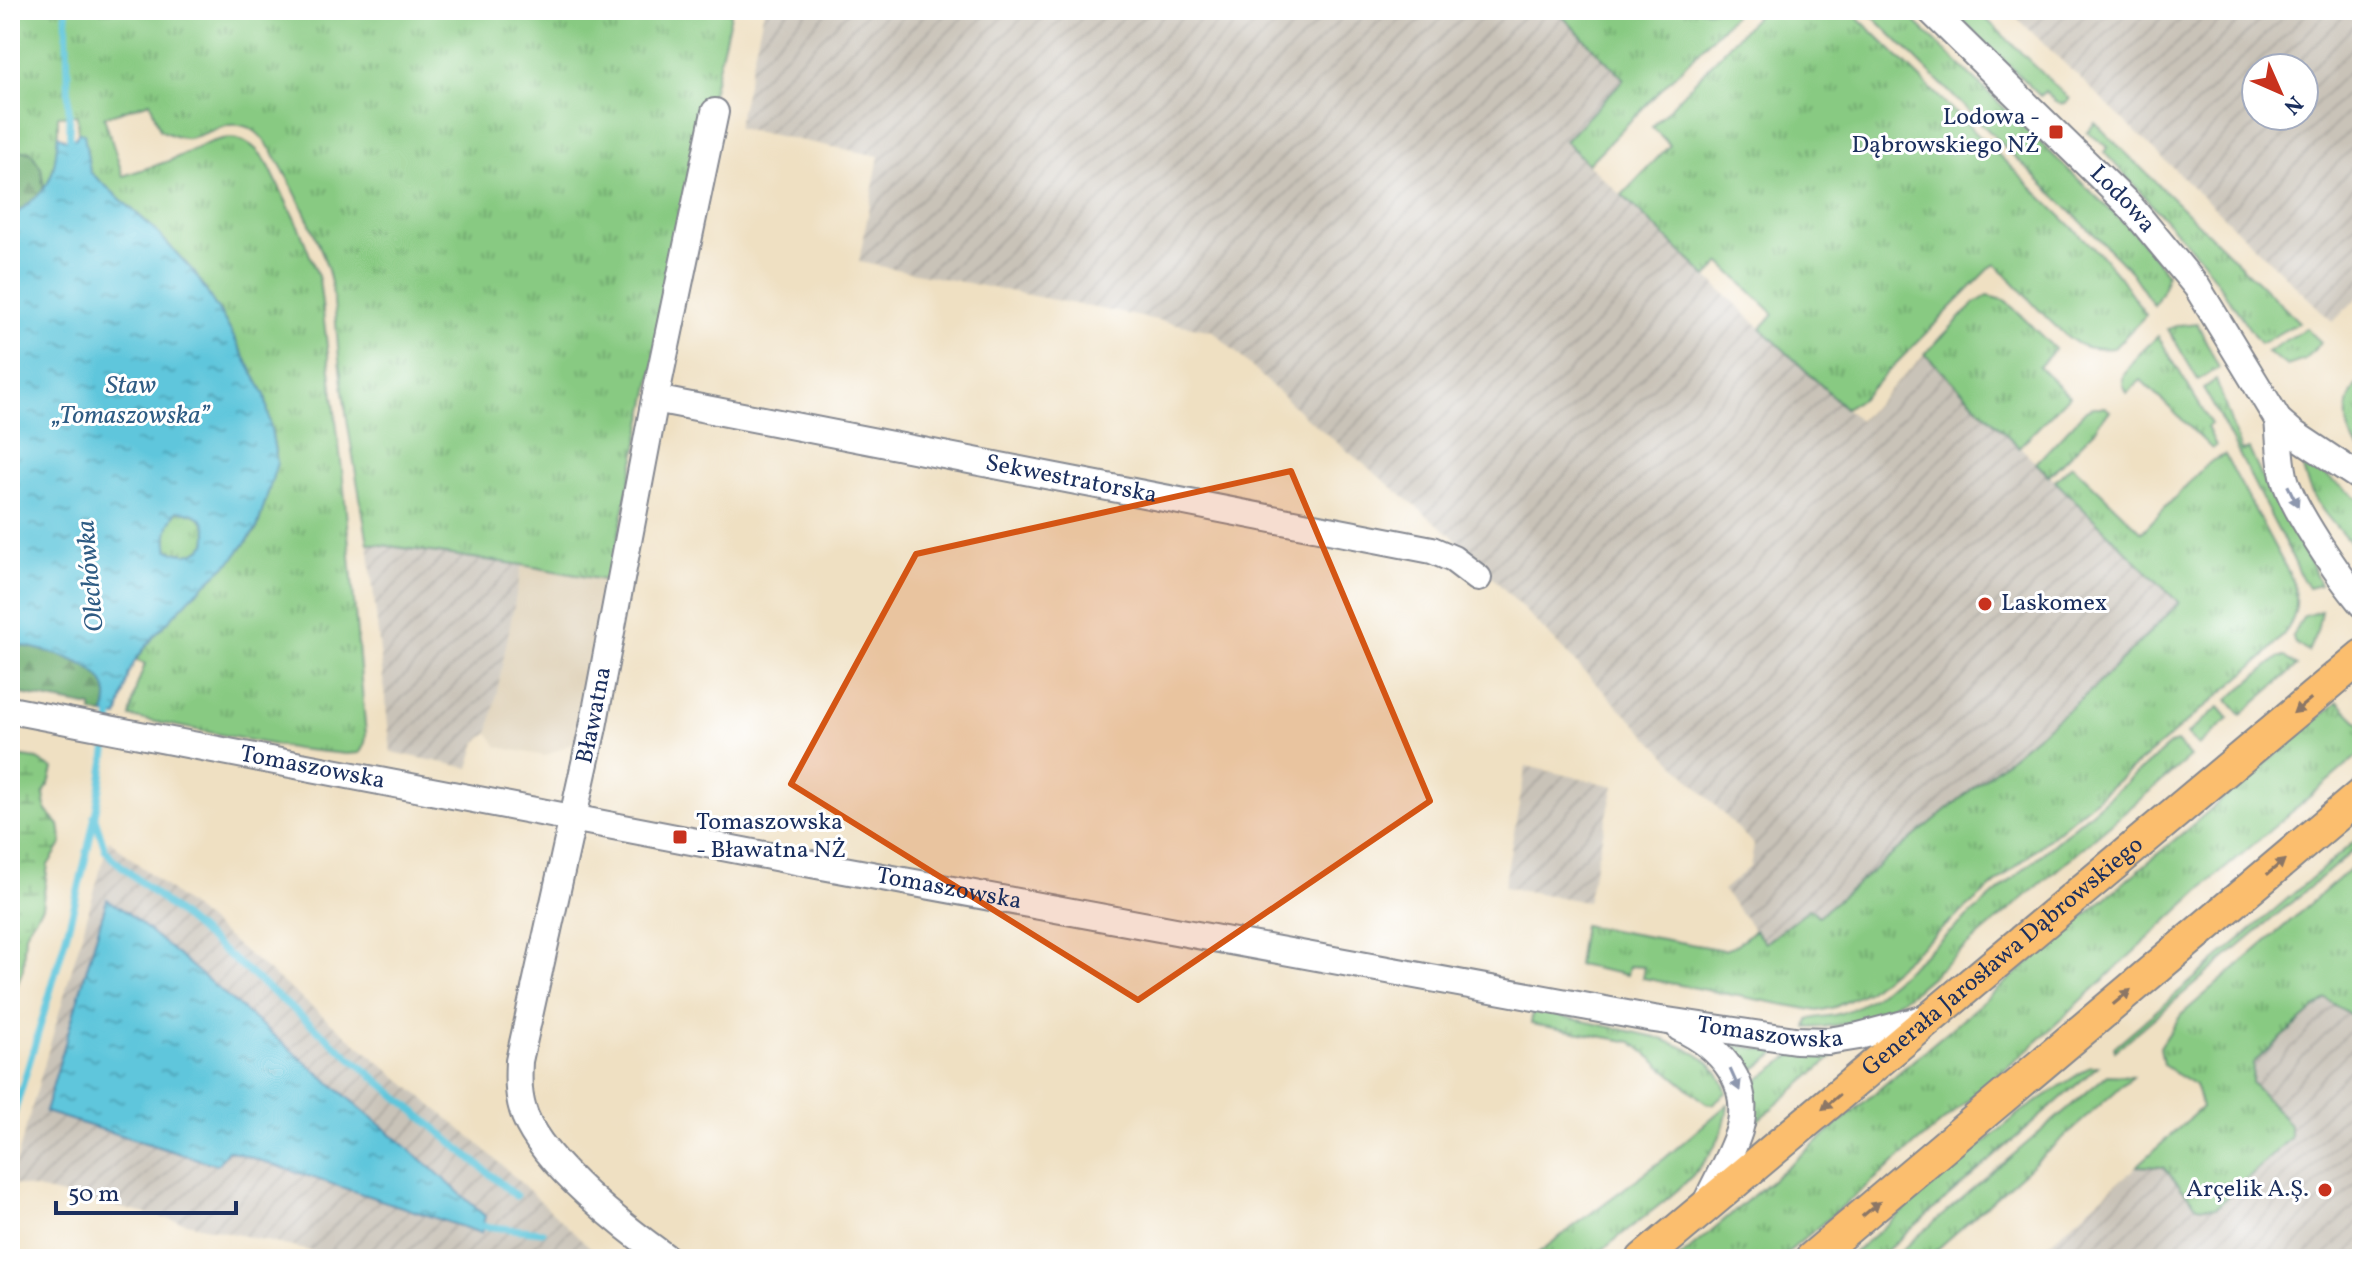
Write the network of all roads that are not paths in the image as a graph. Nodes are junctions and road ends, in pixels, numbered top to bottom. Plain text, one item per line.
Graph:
1 (1930, 10) edge
2 (715, 112) dead end
3 (655, 399) junction
4 (2278, 420) junction
5 (2362, 479) edge
6 (1478, 578) dead end
7 (2362, 604) edge
8 (2362, 656) edge
9 (10, 710) edge
10 (2362, 794) edge
11 (572, 817) junction
12 (1934, 1016) junction
13 (1654, 1019) junction
14 (1702, 1212) junction
15 (668, 1259) edge
16 (1643, 1259) edge
17 (1811, 1259) edge

1 - 4 street, Lodowa
2 - 3 street, Bławatna
3 - 6 street, Sekwestratorska
3 - 11 street, Bławatna
4 - 5 street, Lodowa
4 -> 7 street, Lodowa
8 -> 12 main road, Generała Jarosława Dąbrowskiego
9 - 11 street, Tomaszowska
17 -> 10 main road
11 - 13 street, Tomaszowska
11 - 15 street, Bławatna
12 - 13 street, Tomaszowska
12 -> 14 main road, Generała Jarosława Dąbrowskiego
13 -> 14 street, Tomaszowska
14 - 16 main road, Generała Jarosława Dąbrowskiego

